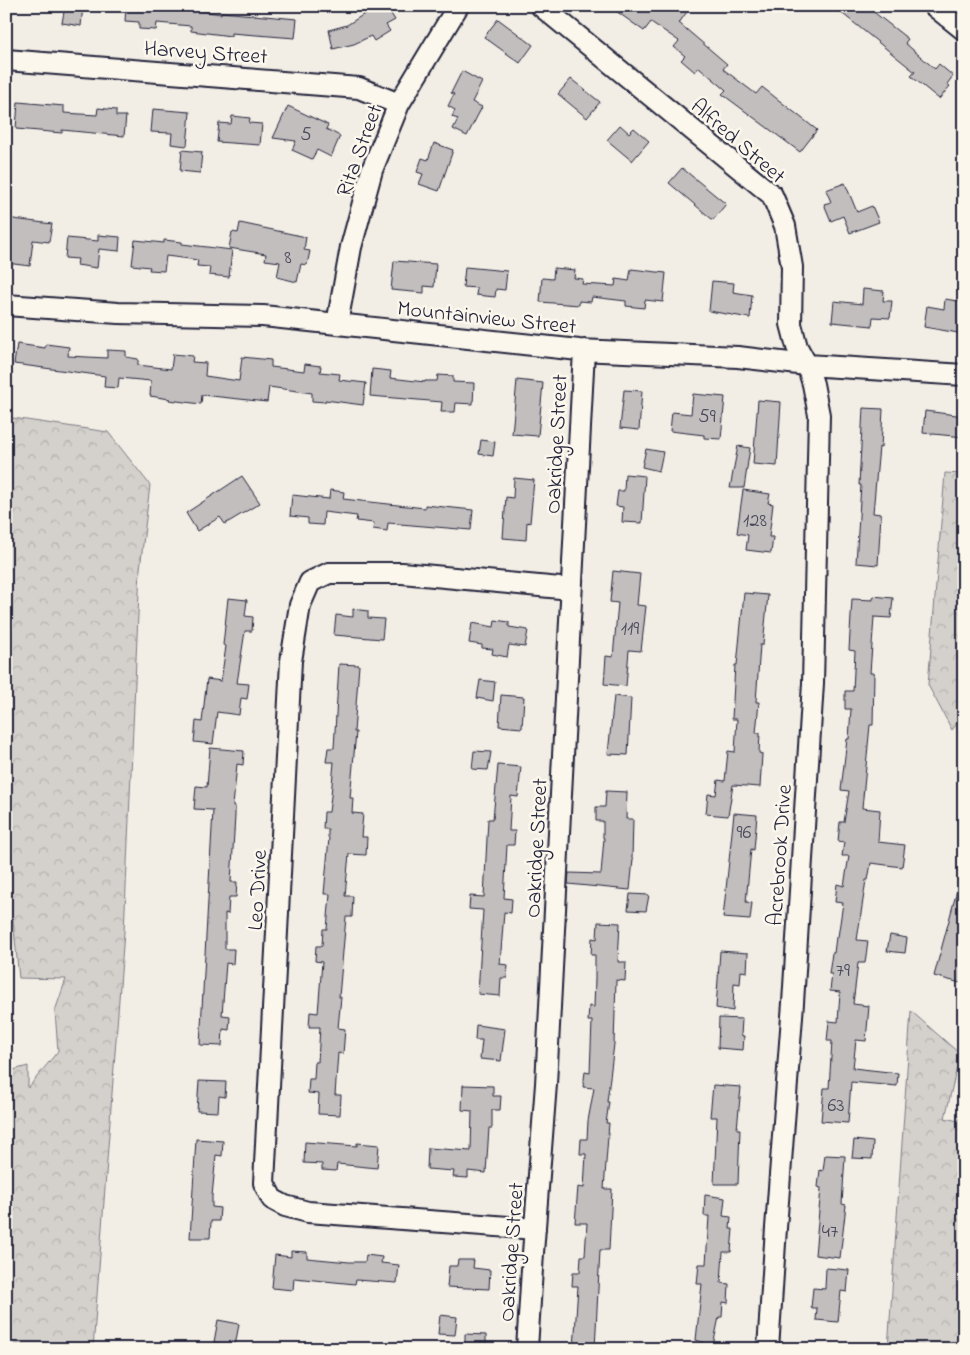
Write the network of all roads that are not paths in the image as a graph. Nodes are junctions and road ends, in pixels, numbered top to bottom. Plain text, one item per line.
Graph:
1 (458, 6) edge
2 (541, 6) edge
3 (934, 6) edge
4 (964, 30) edge
5 (6, 60) edge
6 (399, 104) junction
7 (6, 305) edge
8 (337, 324) junction
9 (584, 350) junction
10 (807, 365) junction
11 (964, 375) edge
12 (571, 589) junction
13 (534, 1229) junction
14 (527, 1349) edge
15 (768, 1349) edge

1 - 6 street, Rita Street
2 - 10 street, Alfred Street
3 - 4 street
5 - 6 street, Harvey Street
6 - 8 street, Rita Street
7 - 8 street, Mountainview Street
8 - 9 street, Mountainview Street
9 - 10 street, Mountainview Street
9 - 12 street, Oakridge Street
10 - 11 street, Mountainview Street
10 - 15 street, Acrebrook Drive
12 - 13 street, Oakridge Street
12 - 13 street, Leo Drive
13 - 14 street, Oakridge Street

